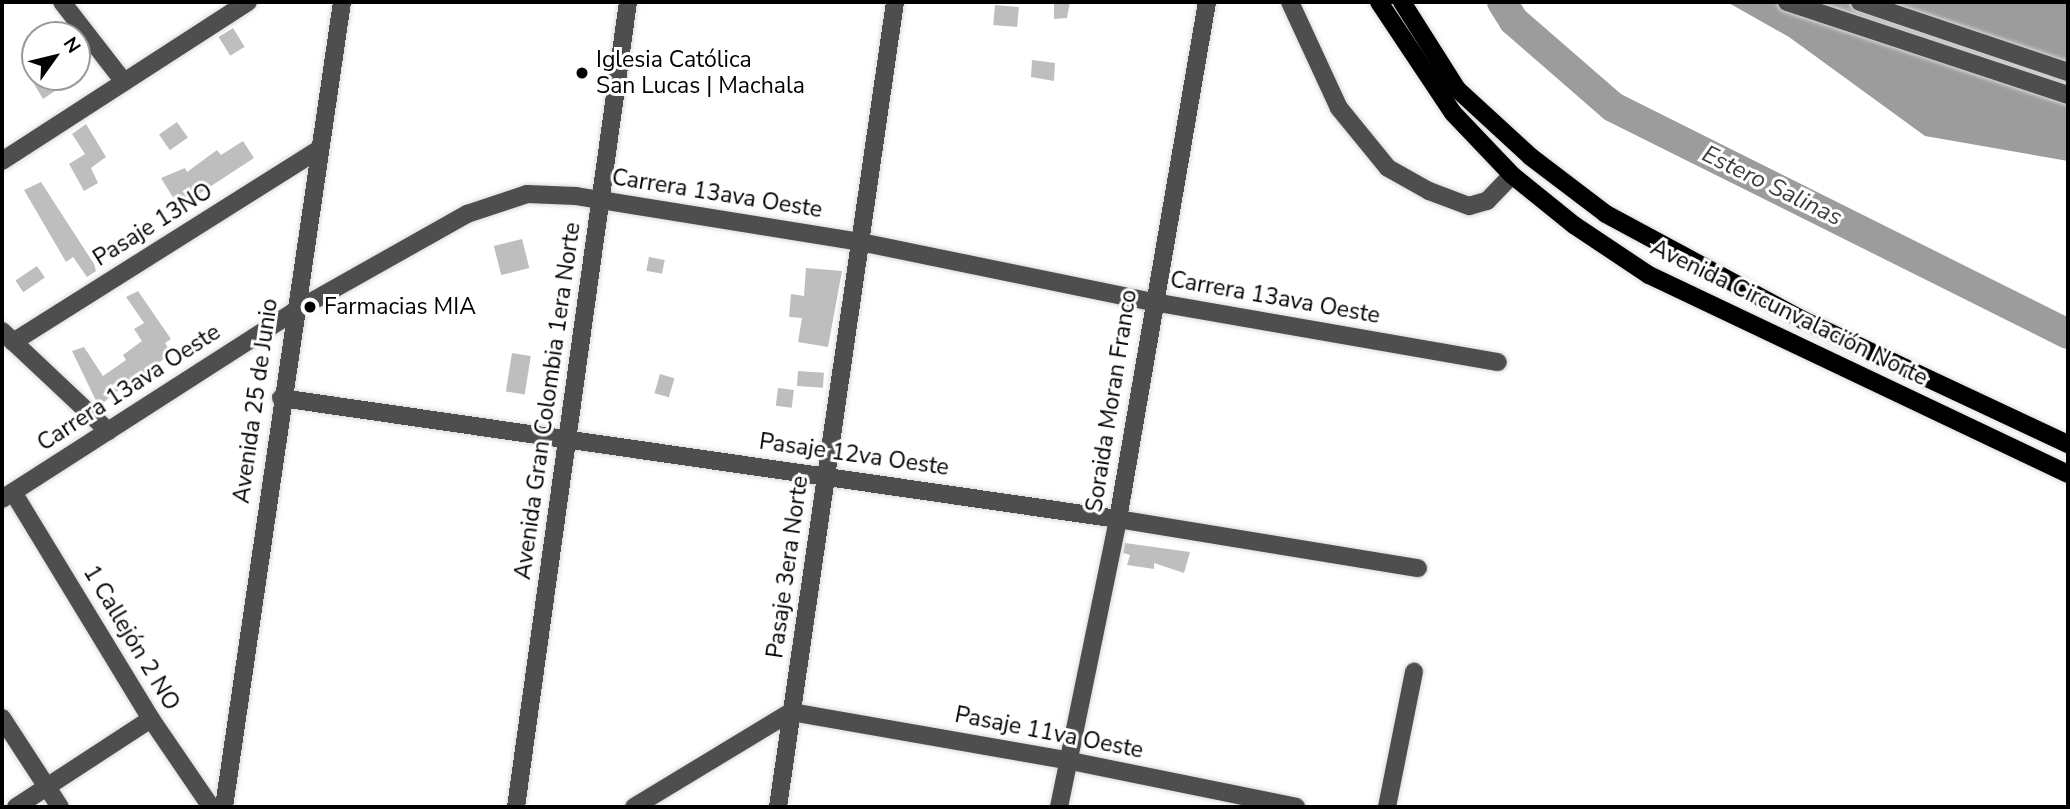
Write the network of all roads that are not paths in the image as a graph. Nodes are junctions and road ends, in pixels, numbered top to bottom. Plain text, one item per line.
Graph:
1 (62, 2) edge
2 (248, 2) edge
3 (342, 2) edge
4 (628, 2) edge
5 (895, 2) edge
6 (1207, 2) edge
7 (1290, 2) edge
8 (1379, 2) edge
9 (1402, 2) edge
10 (1787, 2) edge
11 (1860, 2) edge
12 (2068, 72) edge
13 (124, 82) junction
14 (2068, 95) edge
15 (319, 149) junction
16 (2, 161) edge
17 (1512, 175) junction
18 (600, 200) junction
19 (1606, 214) junction
20 (1594, 238) junction
21 (860, 242) junction
22 (1153, 302) junction
23 (293, 312) junction
24 (7, 337) edge
25 (1498, 362) dead end
26 (281, 398) junction
27 (108, 431) junction
28 (568, 439) junction
29 (2068, 444) edge
30 (2068, 474) edge
31 (825, 476) junction
32 (7, 496) edge
33 (1118, 519) junction
34 (1418, 568) dead end
35 (1414, 672) dead end
36 (791, 712) junction
37 (2, 718) edge
38 (151, 719) junction
39 (1066, 760) junction
40 (47, 787) junction
41 (16, 807) edge
42 (60, 807) edge
43 (211, 807) edge
44 (224, 807) edge
45 (516, 807) edge
46 (634, 807) edge
47 (778, 807) edge
48 (1059, 807) edge
49 (1296, 807) edge
50 (1387, 807) edge

1 - 13 street
2 - 13 street
3 - 15 street, Avenida 25 de Junio
4 - 18 street, Avenida Gran Colombia 1era Norte
5 - 21 street, Pasaje 3era Norte
6 - 22 street, Soraida Moran Franco
7 - 17 street
8 - 17 main road, Avenida Circunvalación Norte
9 - 19 main road, Avenida Circunvalación Norte
10 - 14 street
11 - 12 street
13 - 16 street
15 - 23 street, Avenida 25 de Junio
15 - 24 street, Pasaje 13NO
17 - 20 main road, Avenida Circunvalación Norte
18 - 21 street, Carrera 13ava Oeste
18 - 23 street, Carrera 13ava Oeste
18 - 28 street, Avenida Gran Colombia 1era Norte
19 - 20 main road
19 - 29 main road, Avenida Circunvalación Norte
20 - 30 main road, Avenida Circunvalación Norte
21 - 22 street, Carrera 13ava Oeste
21 - 31 street, Pasaje 3era Norte
22 - 25 street, Carrera 13ava Oeste
22 - 33 street, Soraida Moran Franco
23 - 26 street, Avenida 25 de Junio
23 - 27 street, Carrera 13ava Oeste
24 - 27 street
26 - 28 street, Pasaje 12va Oeste
26 - 44 street, Avenida 25 de Junio
27 - 32 street, Carrera 13ava Oeste
28 - 31 street, Pasaje 12va Oeste
28 - 45 street, Avenida Gran Colombia 1era Norte
31 - 33 street, Pasaje 12va Oeste
31 - 36 street, Pasaje 3era Norte
32 - 38 street, 1 Callejón 2 NO
33 - 34 street, Pasaje 12va Oeste
33 - 39 street, Soraida Moran Franco
35 - 50 street
36 - 39 street, Pasaje 11va Oeste
36 - 46 street
36 - 47 street, Pasaje 3era Norte
37 - 40 street
38 - 40 street
38 - 43 street, 1 Callejón 2 NO
39 - 48 street, Soraida Moran Franco
39 - 49 street, Pasaje 11va Oeste
40 - 41 street
40 - 42 street

